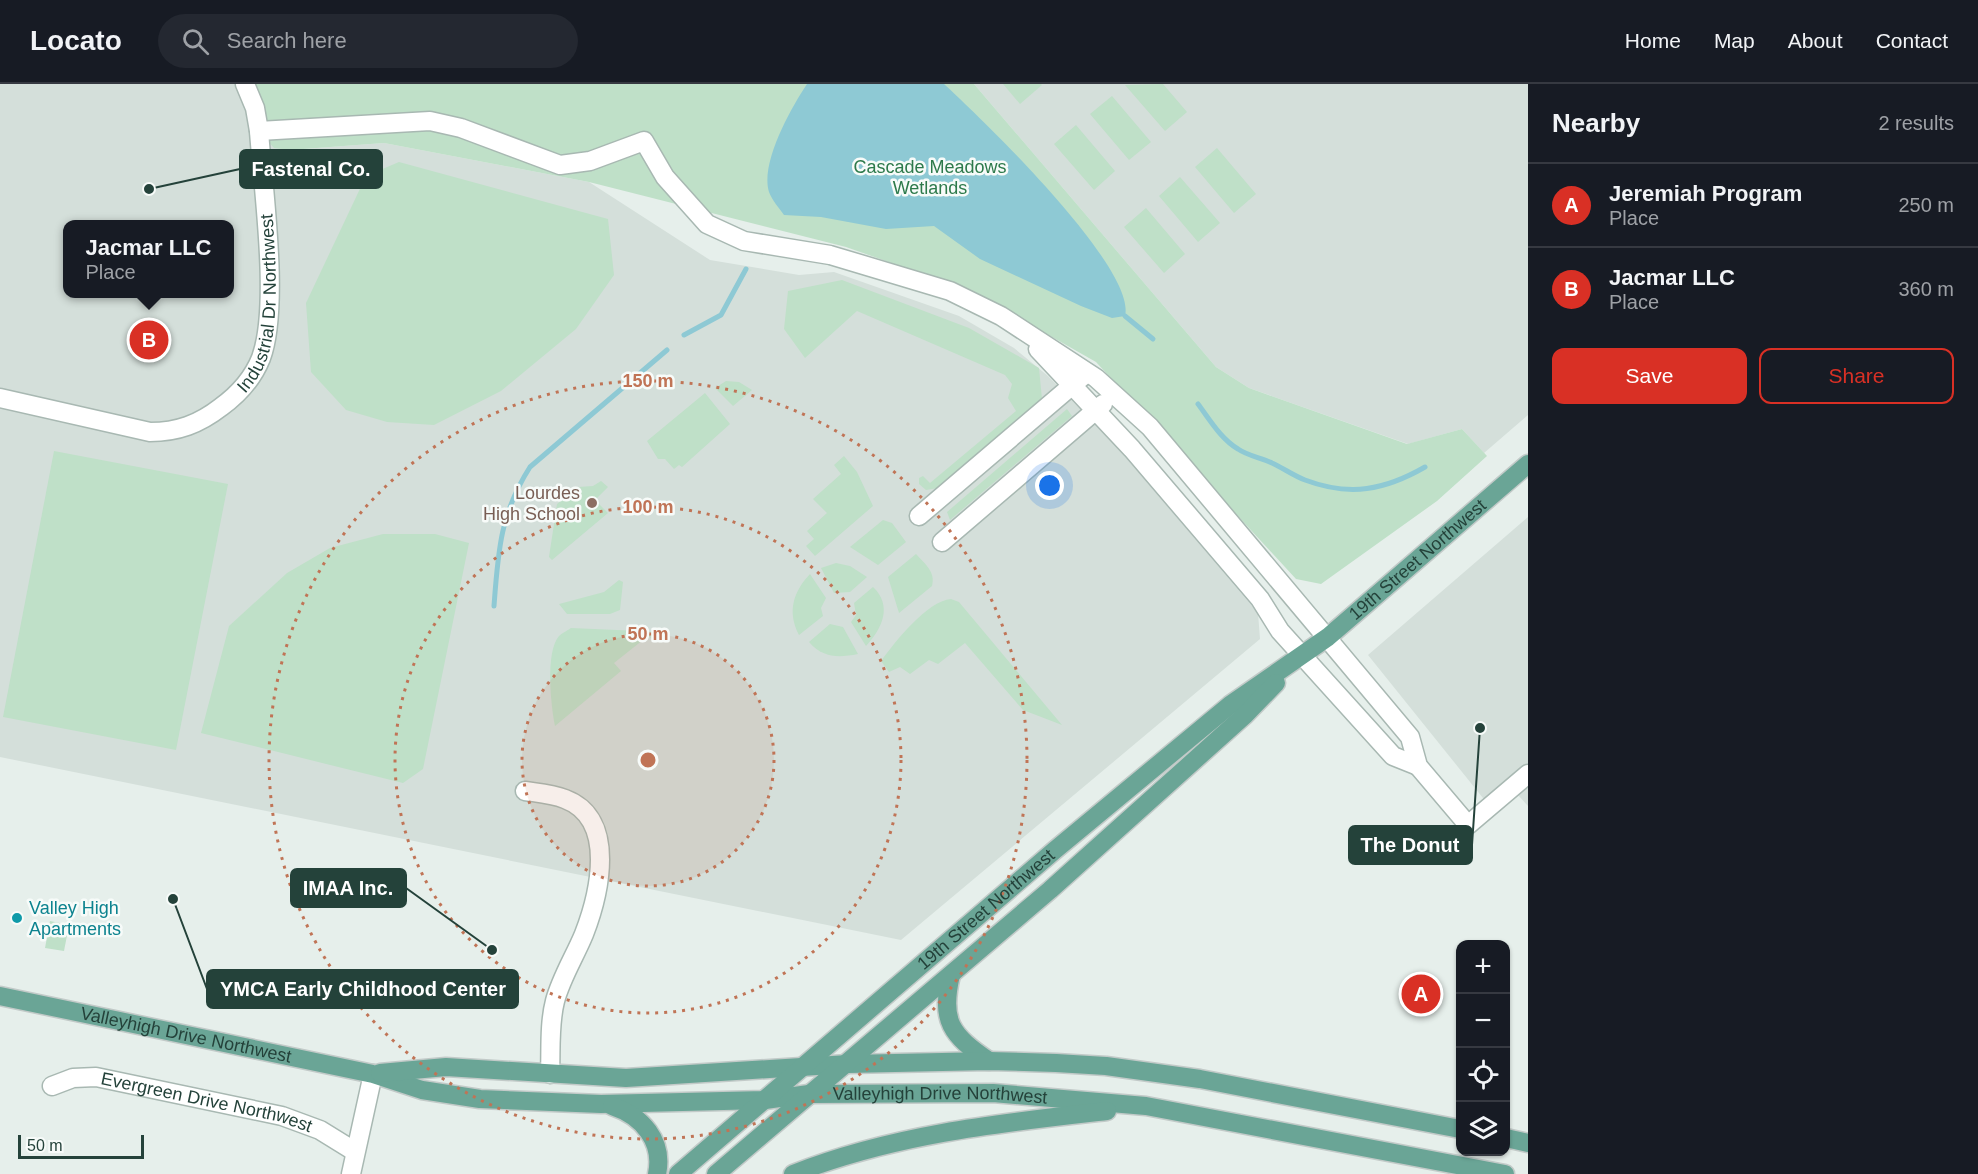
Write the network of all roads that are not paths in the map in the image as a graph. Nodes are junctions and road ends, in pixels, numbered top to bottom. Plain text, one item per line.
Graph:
1 (245, 84) edge
2 (259, 131) junction
3 (1001, 316) junction
4 (1088, 372) junction
5 (1072, 384) junction
6 (1114, 393) junction
7 (0, 398) edge
8 (1096, 412) junction
9 (1528, 464) edge
10 (920, 516) dead end
11 (942, 542) dead end
12 (1328, 637) junction
13 (1304, 655) junction
14 (1418, 766) junction
15 (1528, 774) edge
16 (525, 791) dead end
17 (951, 975) junction
18 (0, 996) edge
19 (989, 1061) junction
20 (848, 1064) junction
21 (801, 1069) junction
22 (373, 1074) junction
23 (550, 1074) junction
24 (52, 1086) dead end
25 (809, 1094) junction
26 (765, 1100) junction
27 (602, 1104) junction
28 (1146, 1106) junction
29 (1456, 1128) edge
30 (1510, 1139) edge
31 (1528, 1143) edge
32 (354, 1151) junction
33 (351, 1174) edge
34 (657, 1174) edge
35 (678, 1174) edge
36 (716, 1174) edge
37 (793, 1174) edge
38 (1505, 1174) edge

1 - 2 street, Industrial Dr Northwest
2 - 3 street
2 - 7 street, Industrial Dr Northwest
3 - 4 street
3 - 5 street
4 - 5 street
4 - 6 street
5 - 8 street
5 - 10 street
6 - 8 street
6 - 12 street
8 - 11 street
8 - 13 street
9 - 12 main road, 19th Street Northwest
12 - 13 main road, 19th Street Northwest
12 - 14 street
13 - 14 street
13 - 17 main road, 19th Street Northwest
13 - 21 main road, 19th Street Northwest
14 - 15 street
16 - 23 street
17 - 19 main road
17 - 20 main road, 19th Street Northwest
18 - 22 main road, Valleyhigh Drive Northwest
19 - 20 main road, Valleyhigh Drive Northwest
19 - 29 main road, Valleyhigh Drive Northwest
20 - 21 main road, Valleyhigh Drive Northwest
20 - 25 main road, 19th Street Northwest
21 - 23 main road, Valleyhigh Drive Northwest
21 - 26 main road, 19th Street Northwest
22 - 23 main road, Valleyhigh Drive Northwest
22 - 27 main road, Valleyhigh Drive Northwest
22 - 32 street
24 - 32 street, Evergreen Drive Northwest
25 - 26 main road, Valleyhigh Drive Northwest
25 - 28 main road, Valleyhigh Drive Northwest
25 - 36 main road, 19th Street Northwest
26 - 27 main road, Valleyhigh Drive Northwest
26 - 35 main road, 19th Street Northwest
27 - 34 main road
28 - 37 main road
28 - 38 main road, Valleyhigh Drive Northwest
30 - 31 main road
32 - 33 street

